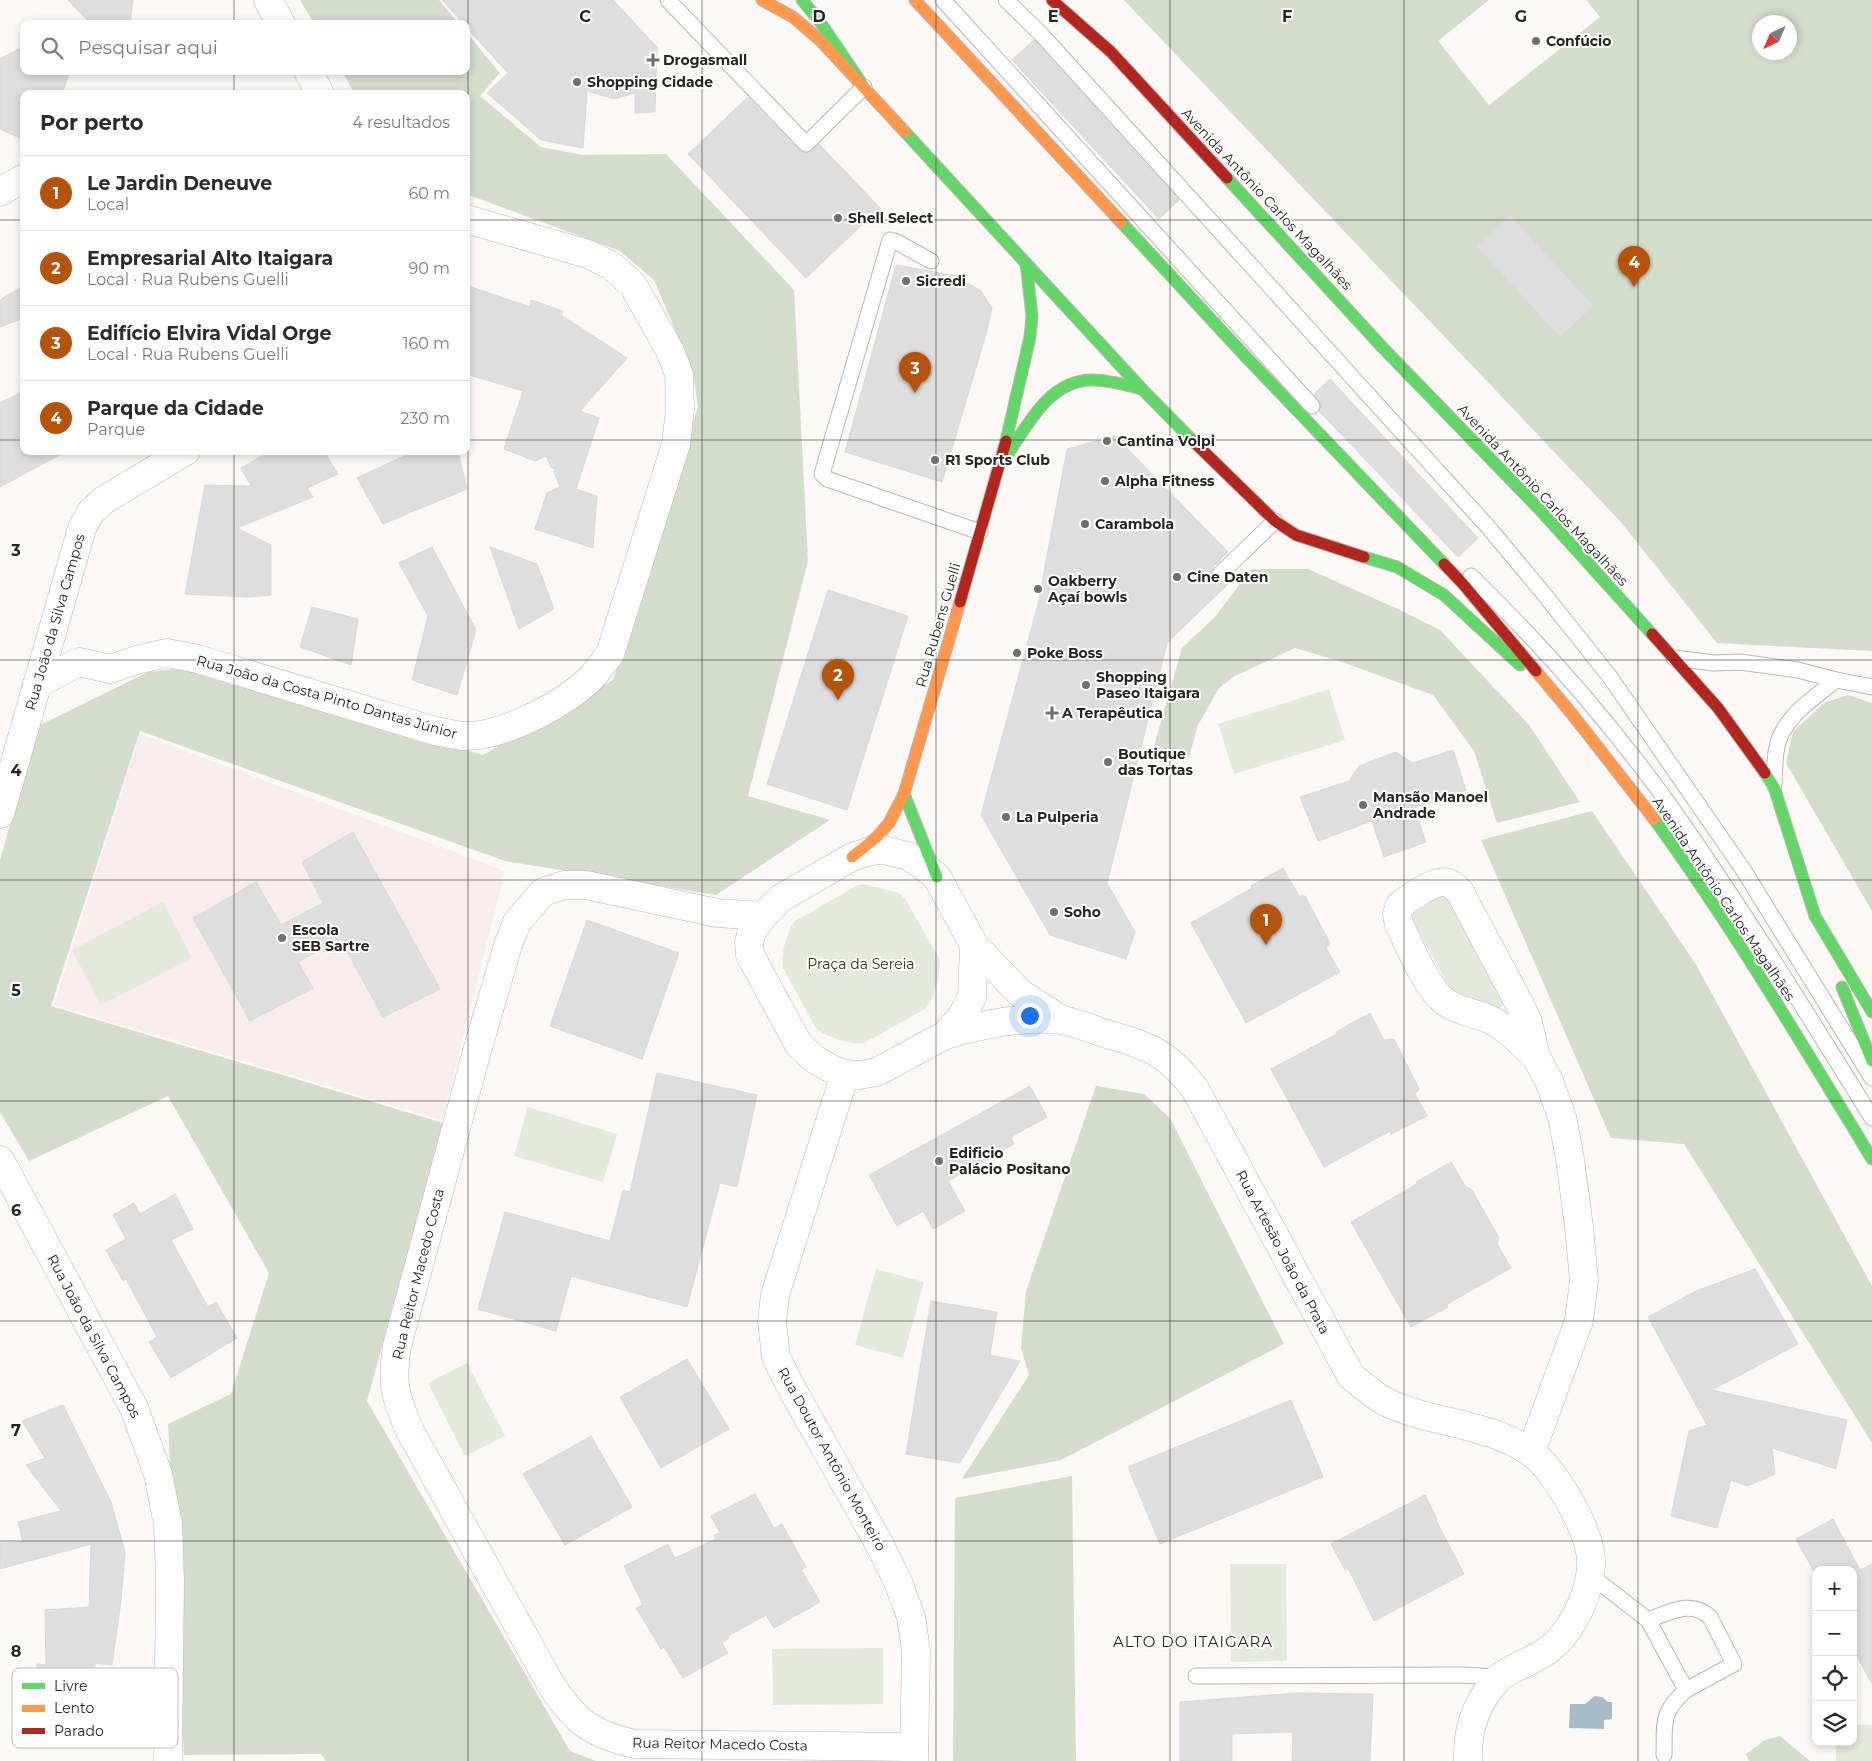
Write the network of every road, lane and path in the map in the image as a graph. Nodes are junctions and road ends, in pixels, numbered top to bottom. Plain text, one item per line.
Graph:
1 (268, 0) edge
2 (668, 0) edge
3 (762, 0) edge
4 (802, 0) edge
5 (914, 0) edge
6 (943, 0) edge
7 (1006, 0) edge
8 (1052, 0) edge
9 (1068, 0) edge
10 (279, 20) edge
11 (1111, 52) junction
12 (310, 75) edge
13 (864, 88) junction
14 (318, 90) edge
15 (20, 180) edge
16 (0, 192) edge
17 (470, 220) edge
18 (931, 261) dead end
19 (1026, 263) junction
20 (1142, 390) junction
21 (179, 455) edge
22 (1000, 465) junction
23 (1275, 521) junction
24 (980, 532) junction
25 (1220, 574) dead end
26 (53, 628) junction
27 (1674, 658) junction
28 (78, 662) junction
29 (1836, 680) junction
30 (38, 684) junction
31 (1872, 687) edge
32 (1572, 714) junction
33 (1774, 787) junction
34 (904, 794) junction
35 (0, 814) edge
36 (852, 857) junction
37 (937, 877) junction
38 (763, 916) junction
39 (1814, 916) junction
40 (974, 945) junction
41 (1872, 1012) edge
42 (1063, 1020) junction
43 (945, 1035) junction
44 (1536, 1057) junction
45 (1872, 1060) edge
46 (845, 1074) junction
47 (1872, 1078) edge
48 (1872, 1118) edge
49 (1872, 1158) edge
50 (0, 1160) edge
51 (1531, 1452) junction
52 (1590, 1575) junction
53 (1648, 1620) junction
54 (169, 1668) edge
55 (1196, 1676) dead end
56 (1499, 1677) junction
57 (1686, 1690) junction
58 (168, 1748) edge
59 (914, 1754) edge
60 (1664, 1755) dead end
61 (168, 1761) edge
62 (1468, 1761) edge

1 - 10 street
2 - 13 lane
3 - 13 main road, Avenida Antônio Carlos Magalhães
4 - 13 main road
5 - 32 main road, Avenida Antônio Carlos Magalhães
6 - 48 lane
7 - 47 lane
8 - 11 main road, Avenida Antônio Carlos Magalhães
9 - 11 main road, Avenida Antônio Carlos Magalhães
11 - 27 main road, Avenida Antônio Carlos Magalhães
12 - 14 street
13 - 19 main road, Avenida Antônio Carlos Magalhães
15 - 16 street
17 - 28 street, Rua João da Costa Pinto Dantas Júnior
18 - 24 lane
19 - 20 main road, Avenida Antônio Carlos Magalhães
19 - 22 main road, Rua Rubens Guelli
20 - 22 main road, Rua Rubens Guelli
20 - 23 main road, Avenida Antônio Carlos Magalhães
21 - 26 street, Rua João da Silva Campos
22 - 24 main road, Rua Rubens Guelli
23 - 25 lane
23 - 32 main road, Avenida Antônio Carlos Magalhães
24 - 34 main road, Rua Rubens Guelli
26 - 28 street
26 - 30 street, Rua João da Silva Campos
27 - 29 lane
27 - 33 main road, Avenida Antônio Carlos Magalhães
28 - 30 street
29 - 31 lane
29 - 33 lane
30 - 35 street, Rua João da Silva Campos
32 - 49 main road, Avenida Antônio Carlos Magalhães
33 - 39 main road, Avenida Antônio Carlos Magalhães
34 - 36 main road, Rua Rubens Guelli
34 - 37 main road
36 - 37 street
36 - 38 street
37 - 40 street, Rua Artesão João da Prata
38 - 46 street
38 - 59 street, Rua Reitor Macedo Costa
39 - 41 main road, Avenida Antônio Carlos Magalhães
39 - 45 main road
40 - 42 street, Rua Artesão João da Prata
40 - 43 street
42 - 43 street, Rua Artesão João da Prata
42 - 51 street, Rua Artesão João da Prata
43 - 46 street
44 - 44 street
44 - 51 street
46 - 59 street, Rua Doutor Antônio Monteiro
50 - 54 street, Rua João da Silva Campos
51 - 52 street, Rua Artesão João da Prata
52 - 53 lane
52 - 56 street, Rua Artesão João da Prata
53 - 57 lane
53 - 57 lane
55 - 56 lane
56 - 62 street
57 - 60 lane
58 - 61 street, Rua João da Silva Campos

